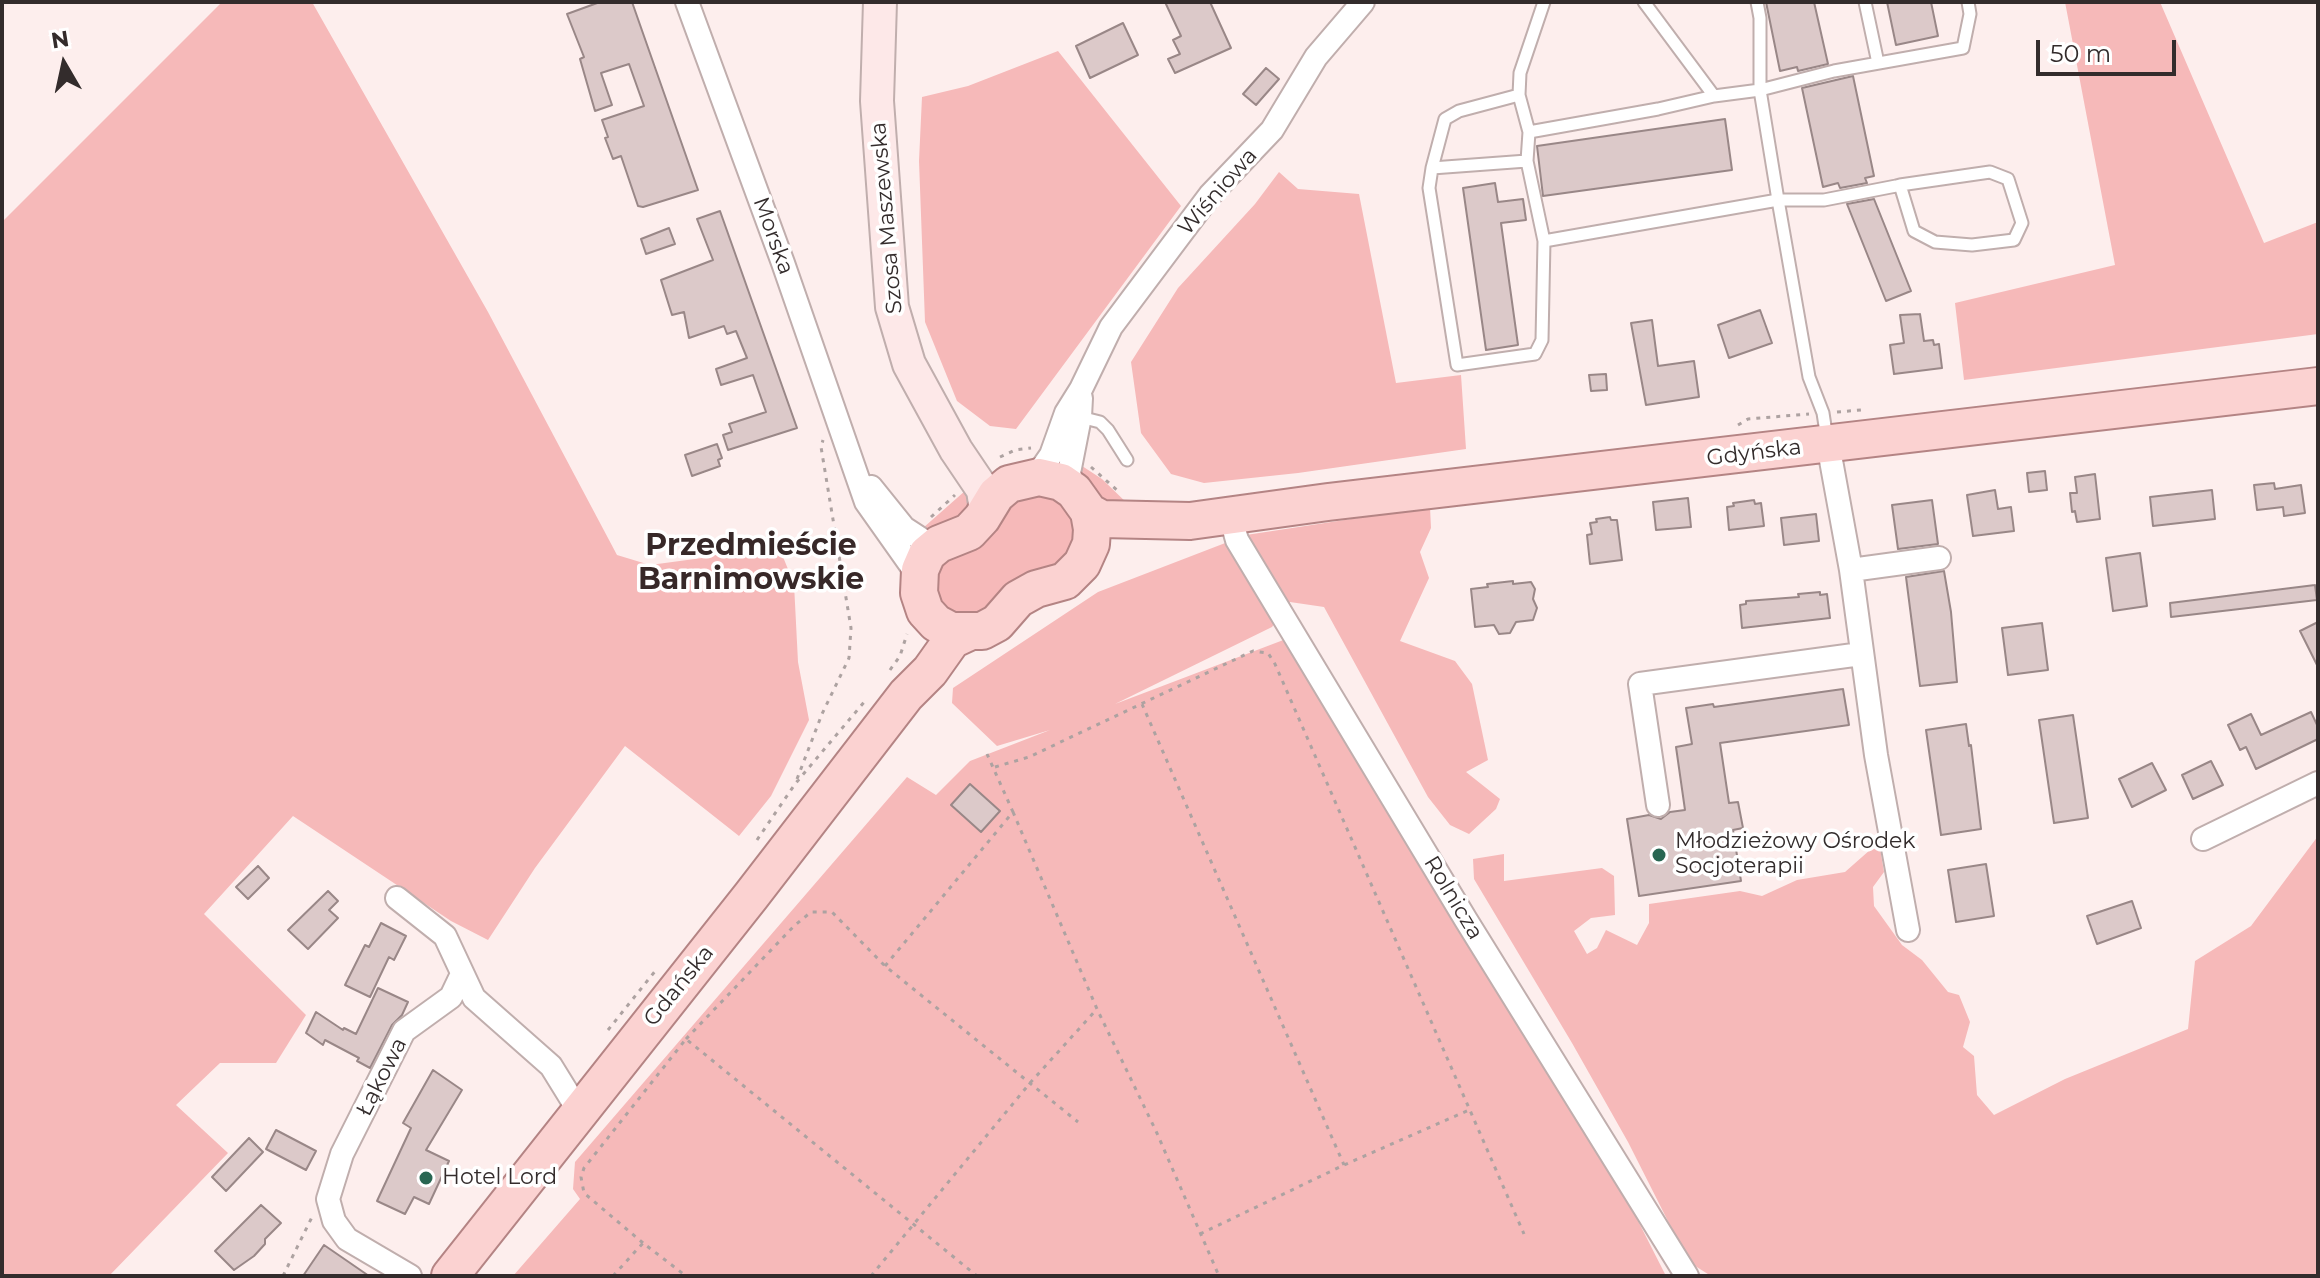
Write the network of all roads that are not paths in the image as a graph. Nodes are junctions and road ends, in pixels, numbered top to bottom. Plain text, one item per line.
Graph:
1 (687, 2) edge
2 (880, 2) edge
3 (1363, 2) edge
4 (1544, 2) edge
5 (1757, 2) edge
6 (1865, 2) edge
7 (1968, 2) edge
8 (1647, 3) edge
9 (1878, 63) junction
10 (1760, 90) junction
11 (1519, 95) junction
12 (1714, 96) junction
13 (1529, 132) junction
14 (1527, 161) junction
15 (1432, 168) junction
16 (1900, 185) junction
17 (1778, 200) junction
18 (1544, 241) junction
19 (2318, 386) edge
20 (1073, 415) junction
21 (943, 423) junction
22 (1828, 444) junction
23 (1127, 460) dead end
24 (857, 471) junction
25 (1024, 479) junction
26 (1081, 502) junction
27 (986, 511) junction
28 (1230, 515) junction
29 (1190, 521) junction
30 (939, 544) junction
31 (1086, 557) junction
32 (1939, 558) dead end
33 (1851, 570) junction
34 (922, 598) junction
35 (967, 633) junction
36 (1861, 654) junction
37 (906, 695) junction
38 (2318, 783) edge
39 (1658, 805) dead end
40 (2203, 839) dead end
41 (397, 898) dead end
42 (1908, 930) dead end
43 (462, 974) junction
44 (583, 1107) junction
45 (410, 1276) edge
46 (450, 1276) edge
47 (1687, 1276) edge

1 - 24 street, Morska
2 - 21 main road, Szosa Maszewska
3 - 20 street, Wiśniowa
4 - 11 lane
5 - 10 lane
6 - 9 lane
7 - 9 lane
8 - 12 lane
9 - 10 lane
10 - 12 lane
10 - 17 lane
11 - 13 lane
11 - 15 lane
12 - 13 lane
13 - 14 lane
14 - 15 lane
14 - 18 lane
15 - 18 lane
16 - 16 lane
16 - 17 lane
17 - 18 lane
17 - 22 lane
19 - 22 main road, Gdyńska
20 - 23 lane
20 - 25 street, Wiśniowa
20 - 26 street, Wiśniowa
21 - 25 main road, Szosa Maszewska
21 - 27 main road, Szosa Maszewska
22 - 28 main road, Gdyńska
22 - 33 street
24 - 30 street, Morska
24 - 34 street, Morska
25 - 26 main road, Gdyńska
25 - 27 main road
26 - 29 main road, Gdyńska
26 - 31 main road
27 - 30 main road
28 - 29 main road, Gdyńska
28 - 47 street, Rolnicza
29 - 31 main road, Gdyńska
30 - 34 main road, Gdańska
31 - 35 main road, Gdyńska
32 - 33 street
33 - 36 street
34 - 35 main road
34 - 37 main road, Gdańska
35 - 37 main road, Gdańska
36 - 39 street
36 - 42 street
37 - 44 main road, Gdańska
38 - 40 street
41 - 43 street
43 - 44 street
43 - 45 street, Łąkowa
44 - 46 main road, Gdańska

